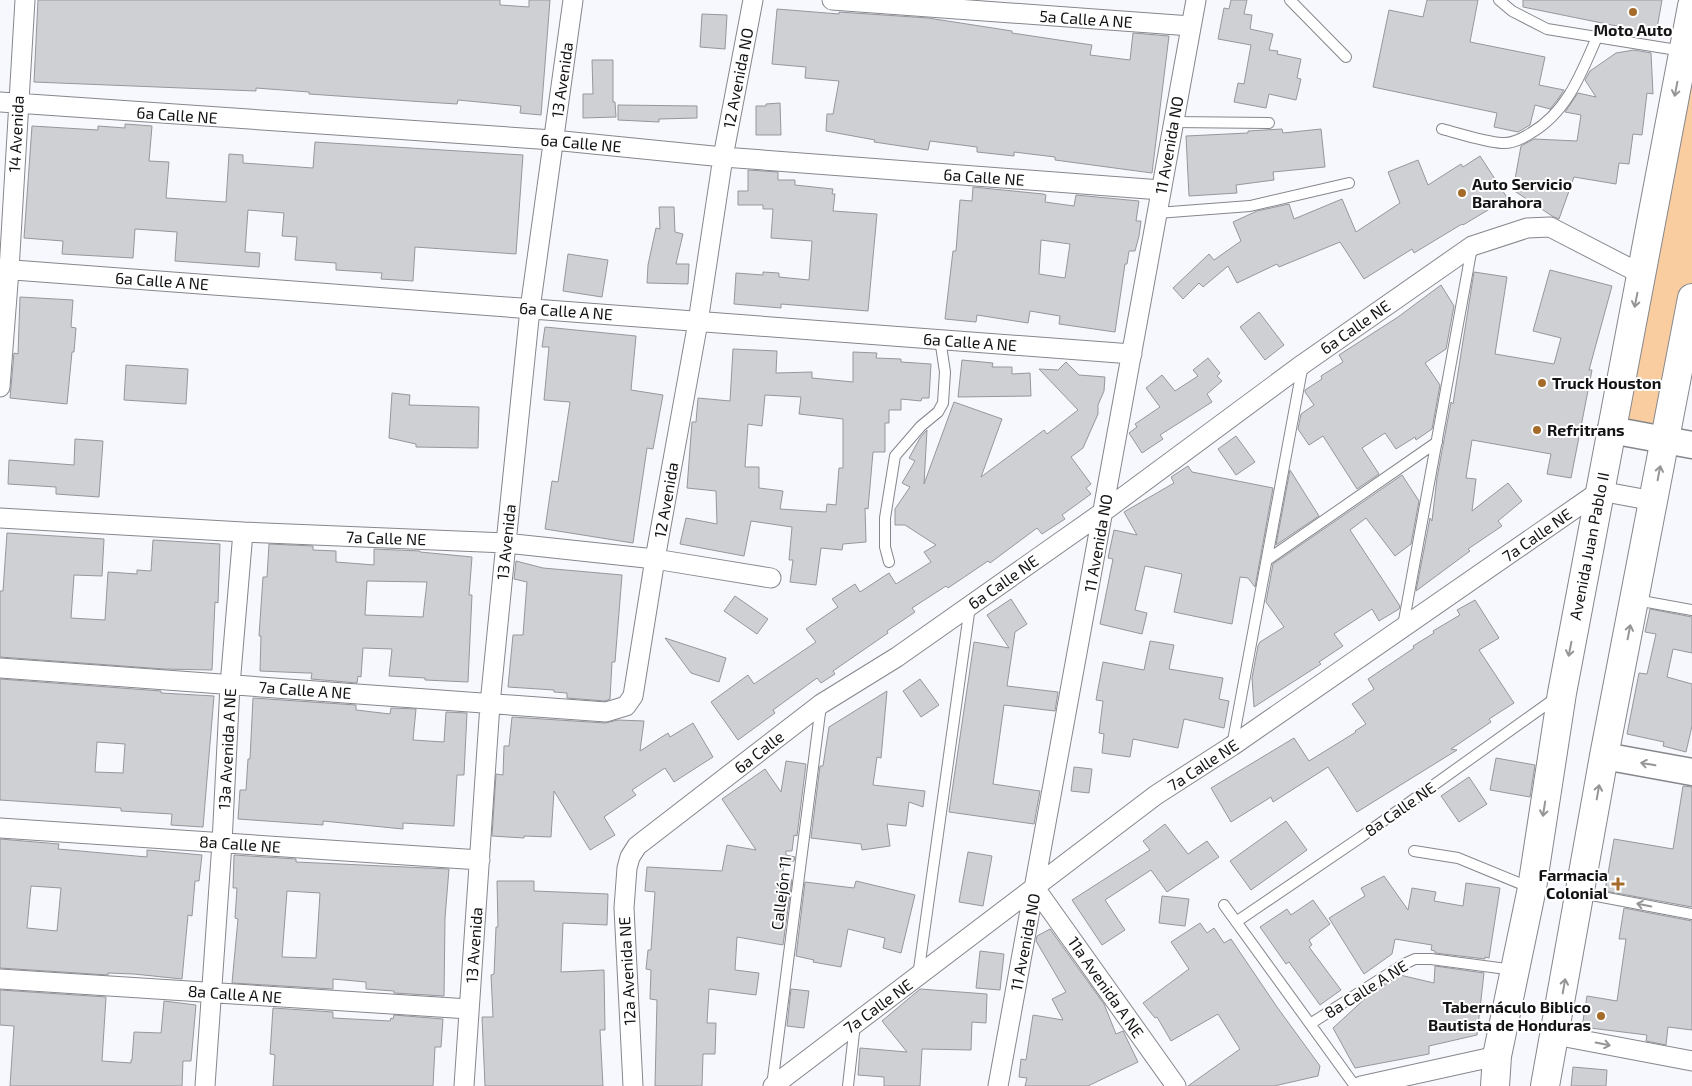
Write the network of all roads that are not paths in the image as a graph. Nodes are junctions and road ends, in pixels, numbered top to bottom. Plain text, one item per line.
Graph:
1 (25, 0) edge
2 (573, 0) edge
3 (753, 0) edge
4 (841, 0) edge
5 (1196, 0) edge
6 (1290, 0) edge
7 (1499, 0) edge
8 (1692, 6) edge
9 (1191, 26) junction
10 (1598, 37) junction
11 (1684, 51) junction
12 (1346, 56) dead end
13 (9, 103) edge
14 (1174, 122) junction
15 (1269, 123) dead end
16 (1442, 129) dead end
17 (553, 140) junction
18 (723, 156) junction
19 (1349, 183) dead end
20 (1161, 190) junction
21 (1157, 213) junction
22 (1472, 246) junction
23 (5, 270) edge
24 (1641, 274) junction
25 (1692, 299) edge
26 (530, 309) junction
27 (698, 322) junction
28 (940, 339) junction
29 (1132, 354) junction
30 (1303, 364) junction
31 (0, 387) edge
32 (1611, 430) junction
33 (1665, 440) junction
34 (1437, 442) junction
35 (1692, 445) edge
36 (1600, 491) junction
37 (1654, 501) junction
38 (1103, 512) junction
39 (0, 518) edge
40 (243, 532) junction
41 (506, 543) junction
42 (655, 559) junction
43 (1267, 560) junction
44 (889, 562) dead end
45 (771, 578) dead end
46 (1635, 600) junction
47 (971, 605) junction
48 (1692, 610) edge
49 (1402, 629) junction
50 (897, 657) joint
51 (0, 668) edge
52 (230, 685) junction
53 (1562, 694) junction
54 (490, 704) junction
55 (821, 704) junction
56 (1232, 746) junction
57 (1604, 756) junction
58 (1692, 772) edge
59 (0, 828) edge
60 (222, 843) junction
61 (1414, 852) dead end
62 (630, 857) joint
63 (480, 860) junction
64 (1035, 888) junction
65 (1532, 888) junction
66 (1581, 894) junction
67 (1224, 905) dead end
68 (1692, 914) edge
69 (1236, 922) junction
70 (1514, 970) junction
71 (918, 977) junction
72 (0, 979) edge
73 (212, 992) junction
74 (469, 1009) junction
75 (855, 1023) junction
76 (1310, 1024) junction
77 (1555, 1035) junction
78 (1497, 1056) junction
79 (1692, 1061) edge
80 (206, 1086) edge
81 (464, 1086) edge
82 (633, 1086) edge
83 (772, 1086) edge
84 (848, 1086) edge
85 (998, 1086) edge
86 (1176, 1086) edge
87 (1355, 1086) edge
88 (1361, 1086) edge
89 (1495, 1086) edge
90 (1545, 1086) edge

1 - 13 street, 14 Avenida
2 - 17 street, 13 Avenida
3 - 18 street, 12 Avenida NO
4 - 9 street, 5a Calle A NE
5 - 9 street, 11 Avenida NO
6 - 12 lane
7 - 10 lane
8 - 11 highway, Avenida Juan Pablo II
9 - 14 street, 11 Avenida NO
10 - 11 lane
10 - 16 lane
11 -> 24 highway, Avenida Juan Pablo II
13 - 17 street, 6a Calle NE
13 - 23 street, 14 Avenida
14 - 15 lane
14 - 20 street, 11 Avenida NO
17 - 18 street, 6a Calle NE
17 - 26 street, 13 Avenida
18 - 20 street, 6a Calle NE
18 - 27 street, 12 Avenida
19 - 21 lane
20 - 21 street, 11 Avenida NO
21 - 29 street, 11 Avenida NO
22 - 24 street, 6a Calle NE
22 - 30 street, 6a Calle NE
22 - 34 lane
23 - 26 street, 6a Calle A NE
23 - 31 street, 14 Avenida
24 -> 32 highway, Avenida Juan Pablo II
25 - 33 highway
26 - 27 street, 6a Calle A NE
26 - 41 street, 13 Avenida
27 - 28 street, 6a Calle A NE
27 - 42 street, 12 Avenida
28 - 29 street, 6a Calle A NE
28 - 44 lane
29 - 38 street, 11 Avenida NO
30 - 38 street, 6a Calle NE
30 - 43 lane
32 - 33 street
32 - 36 highway, Avenida Juan Pablo II
33 - 35 street
37 -> 33 highway
34 - 43 lane
34 - 49 lane
36 - 37 street
36 - 49 street, 7a Calle NE
36 -> 53 highway, Avenida Juan Pablo II
37 - 46 highway
38 - 47 street, 6a Calle NE
38 - 64 street, 11 Avenida NO
39 - 40 street, 7a Calle NE
40 - 41 street, 7a Calle NE
40 - 52 street, 13a Avenida A NE
41 - 42 street, 7a Calle NE
41 - 54 street, 13 Avenida
42 - 45 street, 7a Calle NE
42 - 54 street, 12 Avenida
43 - 56 lane
46 - 48 lane
57 -> 46 highway
47 - 50 street, 6a Calle NE
47 - 71 lane
49 - 56 street, 7a Calle NE
50 - 55 street, 6a Calle
51 - 52 street, 7a Calle A NE
52 - 54 street, 7a Calle A NE
52 - 60 street, 13a Avenida A NE
53 -> 65 highway, Avenida Juan Pablo II
53 - 69 lane, 8a Calle NE
54 - 63 street, 13 Avenida
55 - 62 street, 6a Calle
55 - 83 lane, Callejón 11
56 - 64 street, 7a Calle NE
58 -> 57 street
66 -> 57 highway
59 - 60 street, 8a Calle NE
60 - 63 street, 8a Calle NE
60 - 73 street, 13a Avenida A NE
61 - 65 lane
62 - 82 street, 12a Avenida NE
63 - 74 street, 13 Avenida
64 - 71 street, 7a Calle NE
64 - 85 street, 11 Avenida NO
64 - 86 street, 11a Avenida A NE
65 - 70 highway, Avenida Juan Pablo II
68 -> 66 lane
77 -> 66 highway
67 - 69 lane
69 - 76 lane
70 - 76 lane, 8a Calle A NE
70 - 78 highway, Avenida Juan Pablo II
71 - 75 street, 7a Calle NE
72 - 73 street, 8a Calle A NE
73 - 74 street, 8a Calle A NE
73 - 80 street, 13a Avenida A NE
74 - 81 street, 13 Avenida
75 - 83 street, 7a Calle NE
75 - 84 lane
76 - 87 lane
77 -> 79 street
77 - 90 highway
78 - 88 street
78 - 89 highway, Avenida Juan Pablo II

